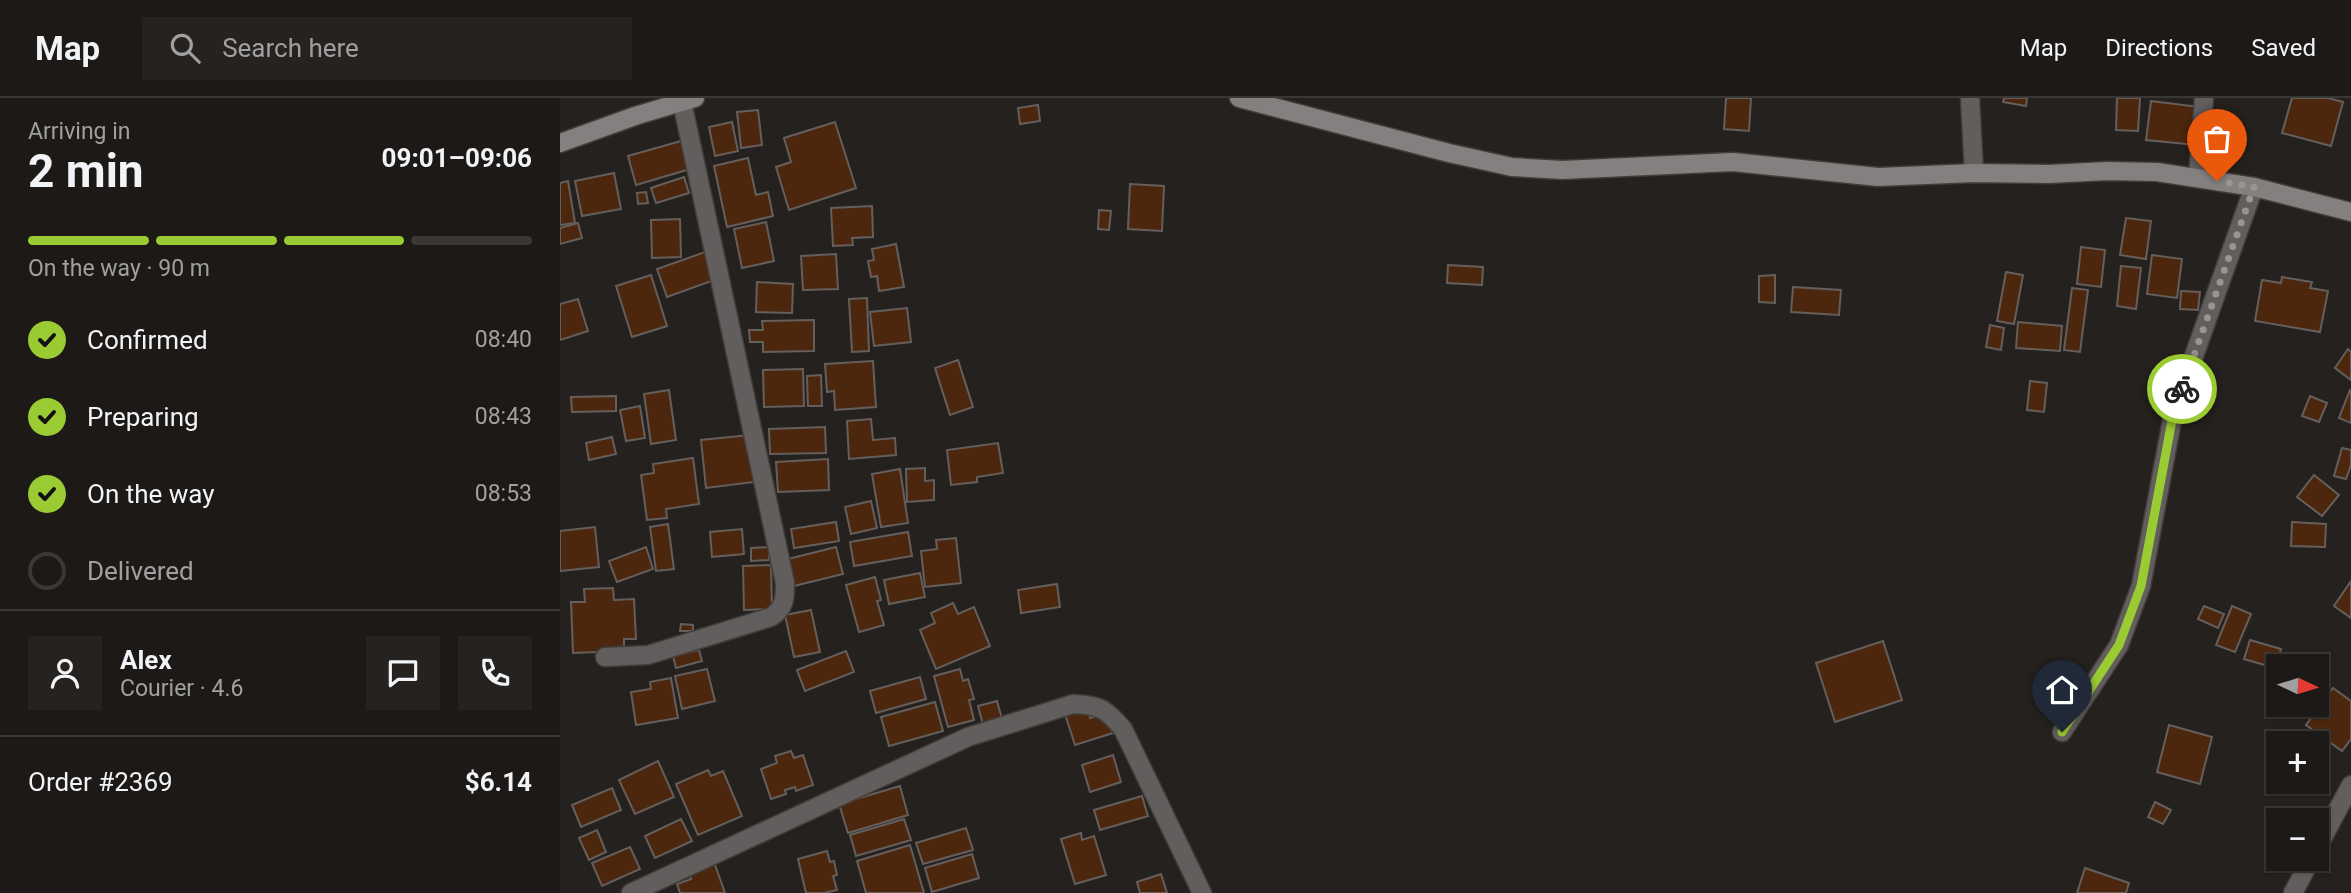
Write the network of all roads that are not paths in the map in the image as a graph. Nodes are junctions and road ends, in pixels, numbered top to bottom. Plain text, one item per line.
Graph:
1 (1239, 98) edge
2 (1970, 98) edge
3 (2204, 98) edge
4 (688, 100) edge
5 (560, 143) edge
6 (1974, 173) junction
7 (2198, 178) junction
8 (2254, 187) junction
9 (2351, 212) edge
10 (604, 657) dead end
11 (2062, 732) dead end
12 (2351, 785) edge
13 (2329, 826) edge
14 (2305, 871) edge
15 (631, 893) edge
16 (1202, 893) edge
17 (2293, 893) edge

1 - 6 street
2 - 6 street
3 - 7 street
4 - 5 street
4 - 10 street
6 - 7 street
7 - 8 street
8 - 9 street
8 - 11 street
12 - 13 street
14 - 17 street
15 - 16 street

